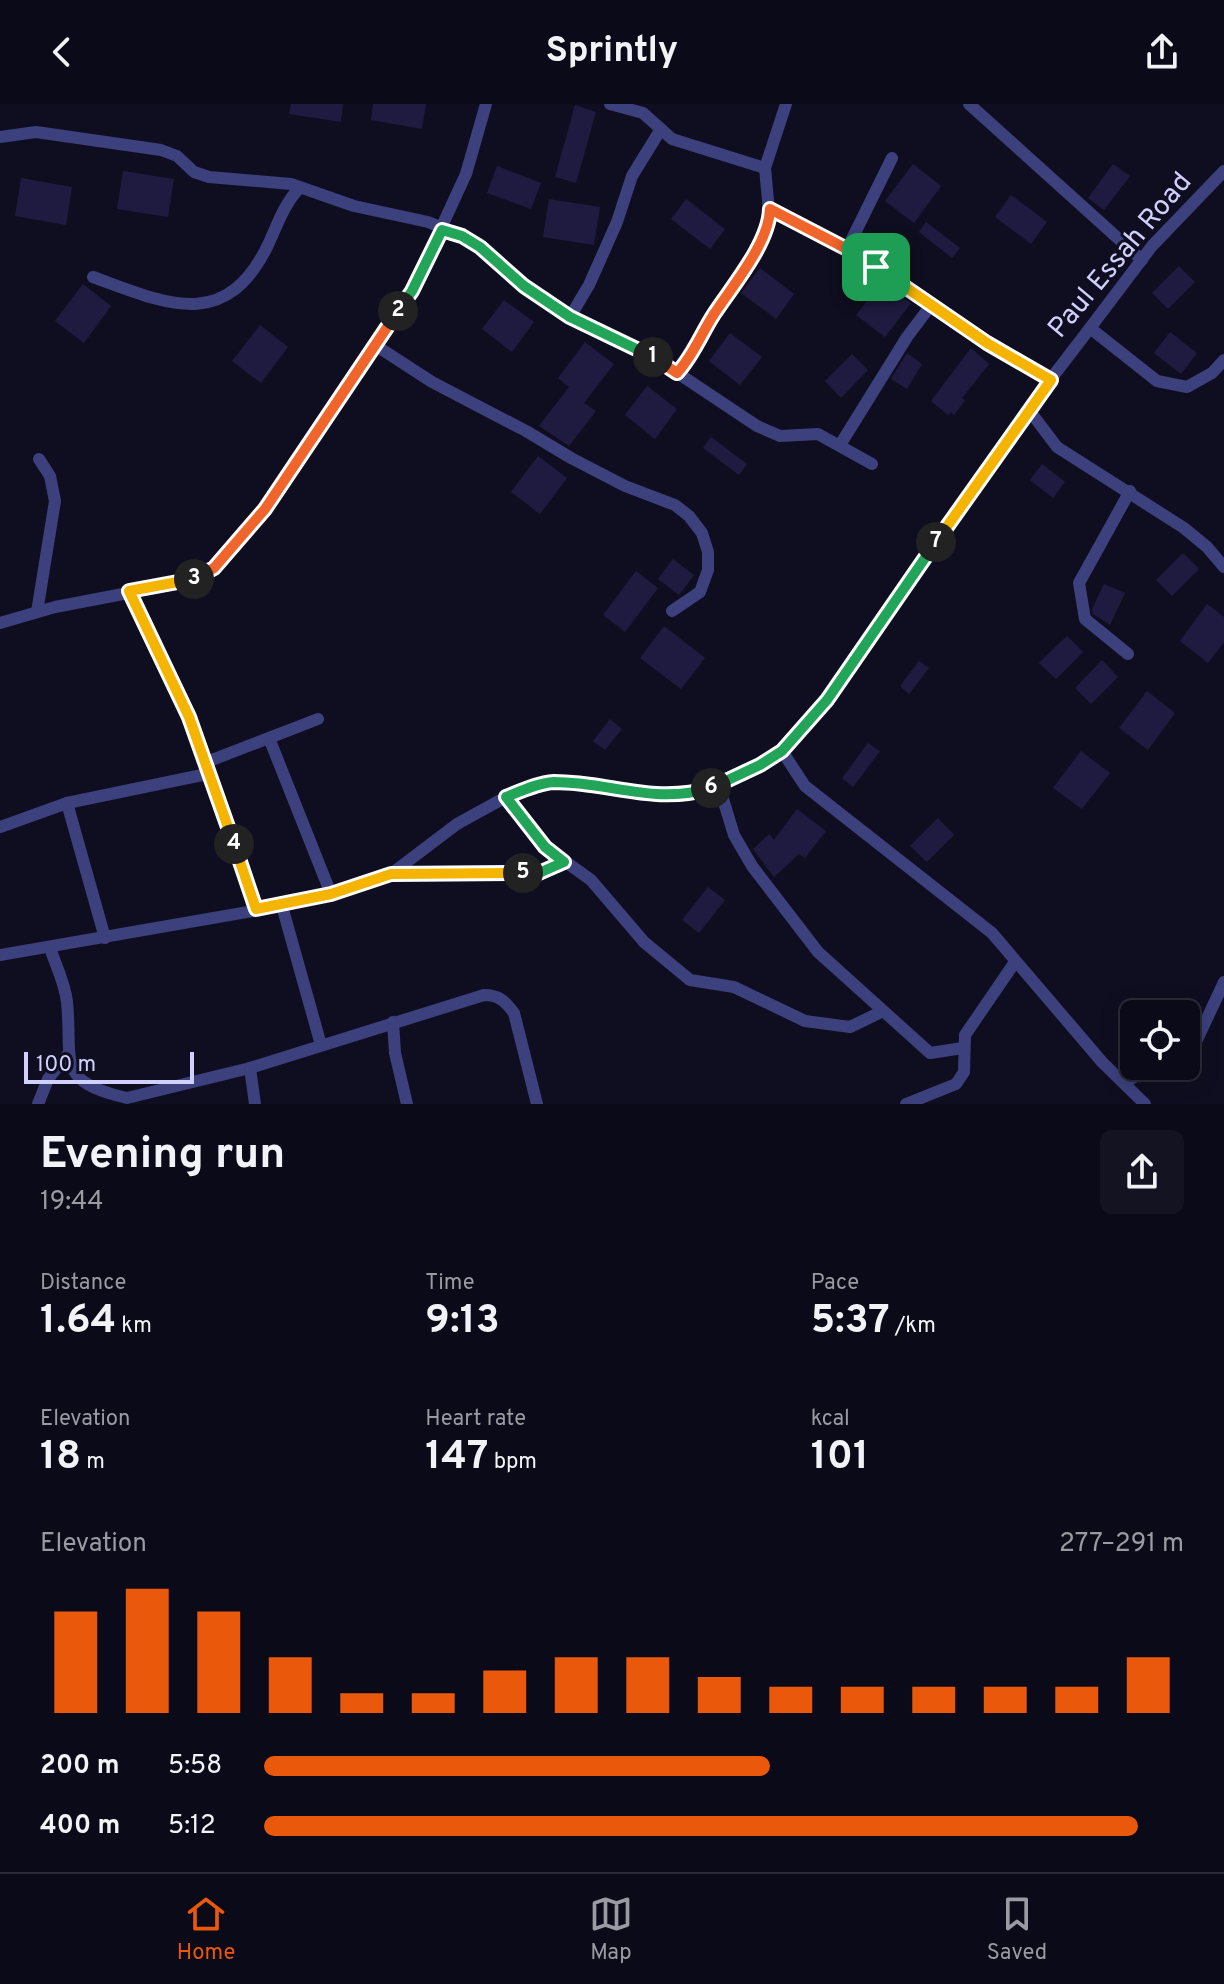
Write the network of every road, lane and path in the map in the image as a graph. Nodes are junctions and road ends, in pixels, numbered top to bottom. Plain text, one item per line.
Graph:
1 (486, 104) edge
2 (610, 104) edge
3 (655, 104) edge
4 (786, 104) edge
5 (969, 104) edge
6 (656, 124) junction
7 (0, 137) edge
8 (892, 158) dead end
9 (765, 168) junction
10 (1224, 171) edge
11 (299, 188) junction
12 (770, 209) junction
13 (442, 230) junction
14 (847, 249) junction
15 (1142, 260) junction
16 (93, 277) dead end
17 (932, 304) junction
18 (570, 317) junction
19 (1090, 328) junction
20 (375, 345) junction
21 (1224, 360) edge
22 (677, 373) junction
23 (1051, 380) junction
24 (1029, 410) junction
25 (840, 445) junction
26 (39, 459) dead end
27 (872, 464) dead end
28 (1130, 491) junction
29 (1224, 567) edge
30 (129, 591) junction
31 (672, 611) dead end
32 (37, 612) junction
33 (0, 623) edge
34 (1128, 654) dead end
35 (318, 719) dead end
36 (269, 738) junction
37 (782, 751) junction
38 (206, 769) junction
39 (719, 786) junction
40 (506, 797) junction
41 (67, 803) junction
42 (0, 827) edge
43 (564, 862) junction
44 (391, 874) junction
45 (331, 894) junction
46 (282, 906) junction
47 (256, 909) junction
48 (105, 938) junction
49 (50, 948) junction
50 (0, 955) edge
51 (1015, 962) junction
52 (1224, 982) edge
53 (883, 1011) junction
54 (393, 1022) junction
55 (1200, 1033) edge
56 (321, 1045) junction
57 (963, 1048) junction
58 (67, 1055) junction
59 (250, 1068) junction
60 (1128, 1080) edge
61 (1123, 1082) junction
62 (149, 1099) edge
63 (38, 1104) edge
64 (255, 1104) edge
65 (407, 1104) edge
66 (537, 1104) edge
67 (906, 1104) edge
68 (1145, 1104) edge

1 - 13 street
2 - 6 street
3 - 6 street
4 - 9 street
5 - 15 street
6 - 9 street
6 - 18 street
7 - 11 street
8 - 14 street
9 - 12 street
10 - 15 street, Paul Essah Road
11 - 13 street
11 - 16 street
12 - 14 street
12 - 22 street
13 - 18 street
13 - 20 street
14 - 17 street
15 - 19 street, Paul Essah Road
17 - 23 street
17 - 25 street
18 - 22 street
19 - 21 street
19 - 23 street, Paul Essah Road
20 - 30 street
20 - 31 street
22 - 25 street
23 - 24 street, Paul Essah Road
24 - 28 street
24 - 37 street, Paul Essah Road
25 - 27 street
26 - 32 street
28 - 29 street
28 - 34 street
30 - 32 street
30 - 38 street
32 - 33 street
35 - 36 street
36 - 38 street
36 - 45 street
37 - 39 street, Paul Essah Road
37 - 51 street
38 - 41 street
38 - 47 street
39 - 40 street, Paul Essah Road
39 - 53 street
40 - 43 street
40 - 44 street, Paul Essah Road
41 - 42 street
41 - 48 street
43 - 44 street
43 - 53 street
44 - 45 street, Paul Essah Road
45 - 46 street, Paul Essah Road
46 - 47 street, Paul Essah Road
46 - 56 street
47 - 48 street, Paul Essah Road
48 - 49 street, Paul Essah Road
49 - 50 street, Paul Essah Road
49 - 58 street
51 - 57 street
51 - 61 street
52 - 55 street
53 - 57 street
54 - 56 street
54 - 65 street
54 - 66 street
56 - 59 street
57 - 67 street
58 - 62 street
58 - 63 street
59 - 62 street
59 - 64 street
60 - 61 street
61 - 68 street

